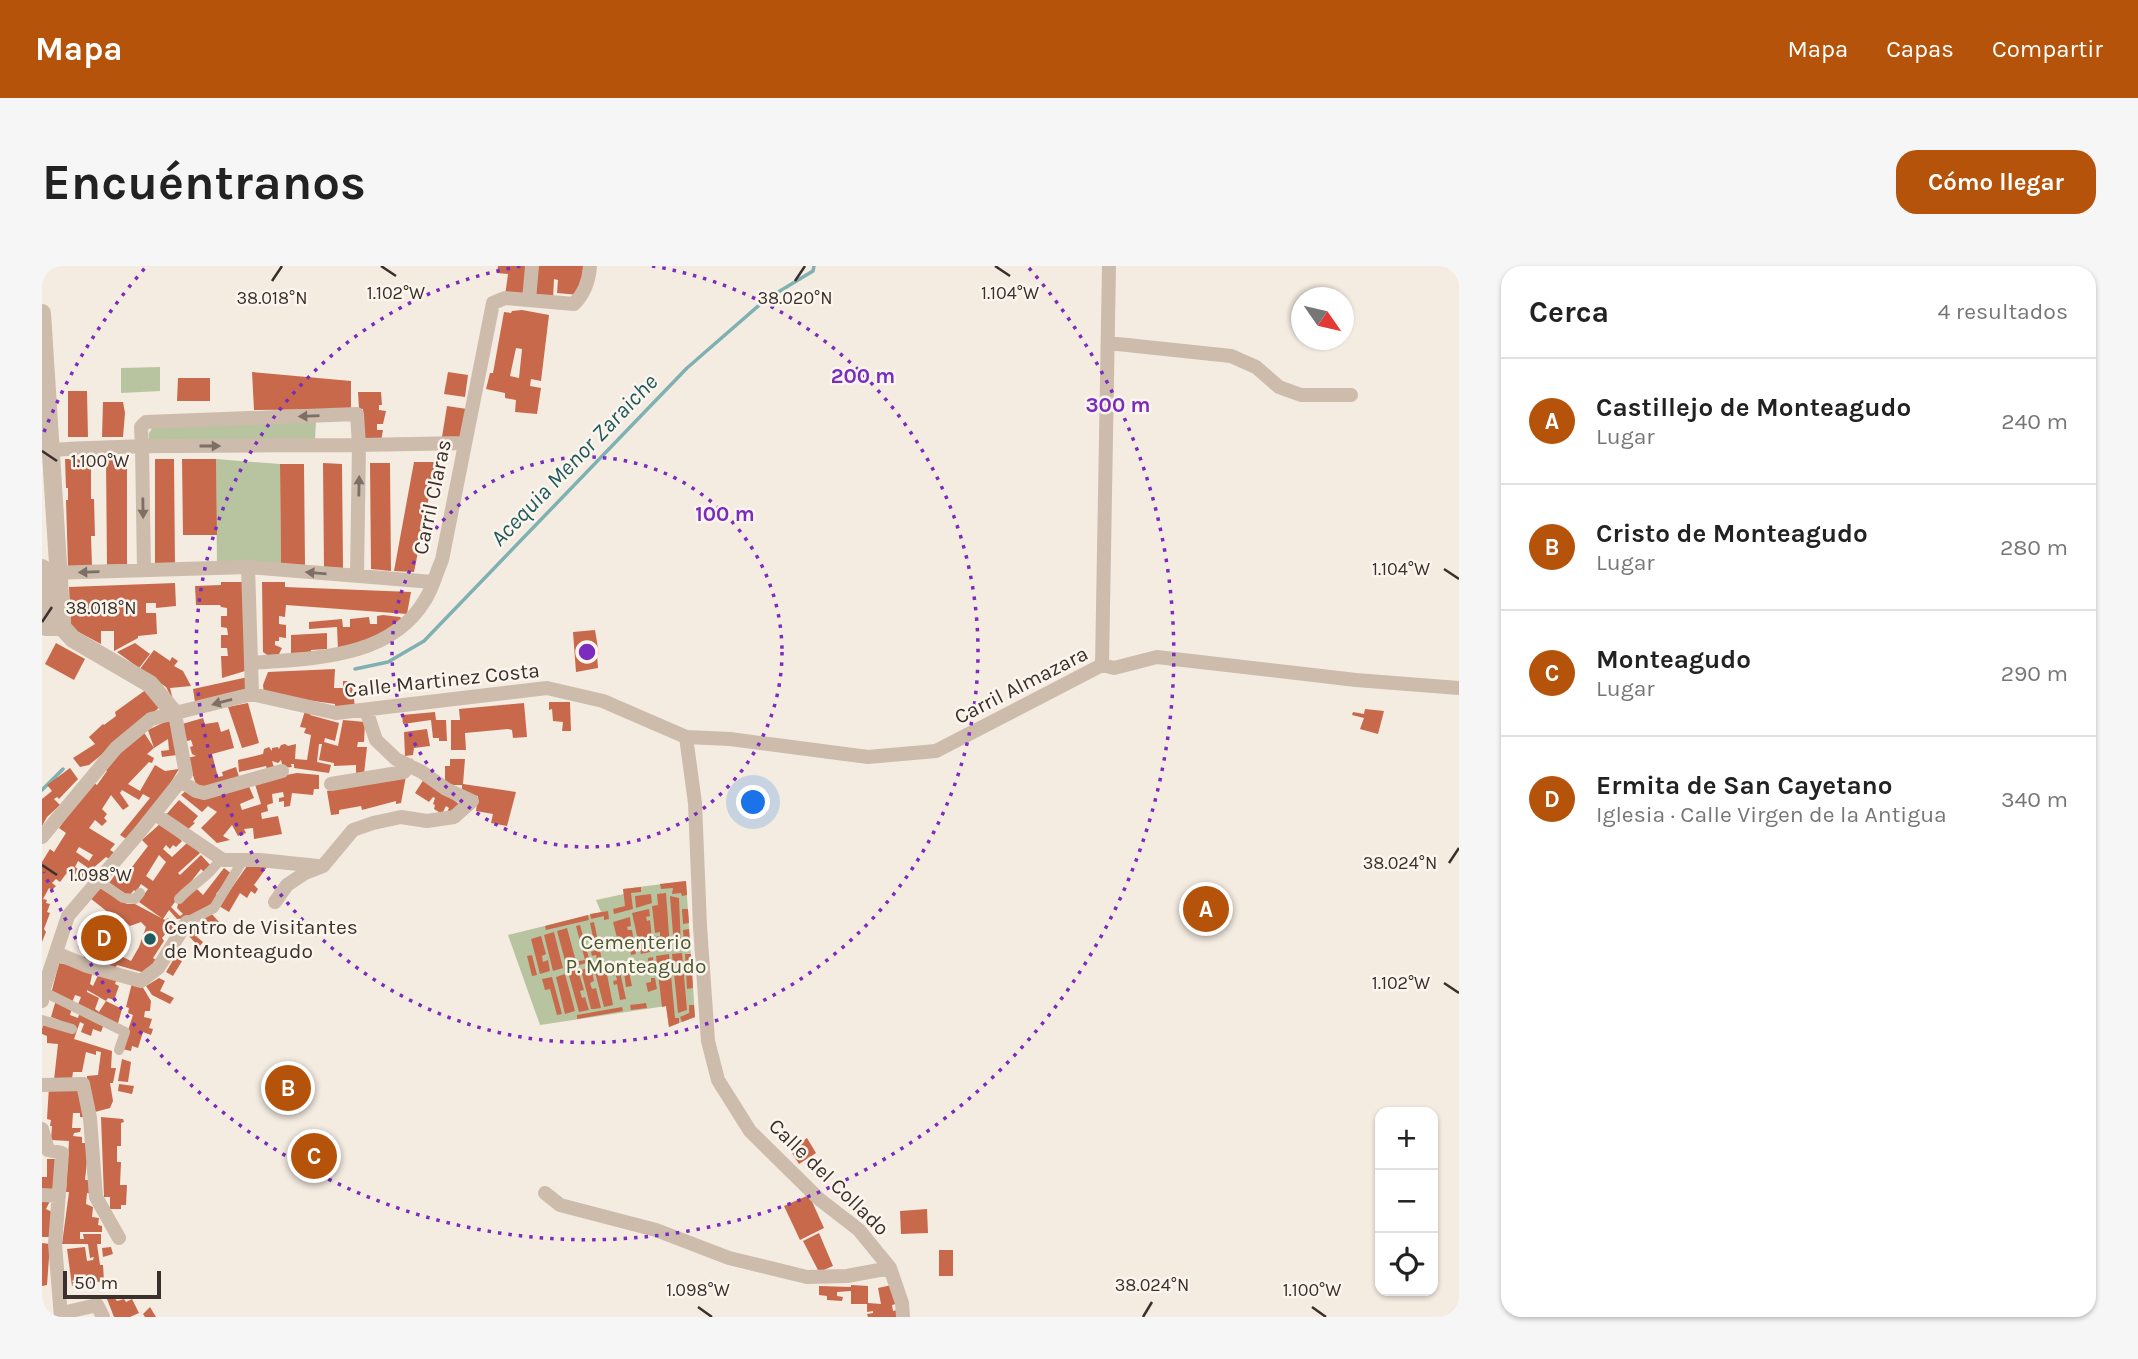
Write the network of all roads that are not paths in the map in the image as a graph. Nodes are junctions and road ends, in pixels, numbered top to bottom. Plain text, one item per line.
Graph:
1 (533, 266) edge
2 (590, 266) edge
3 (1109, 266) edge
4 (529, 300) junction
5 (42, 313) edge
6 (44, 338) edge
7 (1108, 343) junction
8 (1352, 395) dead end
9 (465, 443) junction
10 (359, 445) junction
11 (142, 446) junction
12 (47, 450) edge
13 (248, 567) junction
14 (144, 570) junction
15 (47, 572) edge
16 (357, 576) junction
17 (433, 582) junction
18 (50, 628) edge
19 (252, 663) junction
20 (1102, 665) junction
21 (1459, 688) edge
22 (252, 694) junction
23 (366, 710) junction
24 (175, 714) junction
25 (686, 737) junction
26 (409, 765) junction
27 (282, 771) dead end
28 (181, 781) junction
29 (331, 784) dead end
30 (155, 814) junction
31 (42, 837) edge
32 (221, 858) junction
33 (243, 860) junction
34 (323, 866) junction
35 (99, 881) junction
36 (140, 893) dead end
37 (179, 899) dead end
38 (275, 902) dead end
39 (187, 922) joint
40 (56, 953) junction
41 (43, 997) edge
42 (42, 1020) edge
43 (72, 1029) dead end
44 (119, 1050) dead end
45 (42, 1085) edge
46 (42, 1129) edge
47 (545, 1193) dead end
48 (42, 1195) edge
49 (58, 1196) junction
50 (119, 1238) dead end
51 (890, 1268) junction
52 (62, 1315) edge
53 (103, 1317) edge
54 (903, 1317) edge

1 - 4 street
2 - 4 street, Carril Claras
3 - 7 street
4 - 9 street, Carril Claras
5 - 6 street
6 - 12 street
7 - 8 street
7 - 20 street
9 - 10 street
9 - 17 street, Carril Claras
11 -> 10 street
10 -> 11 street
16 -> 10 street
11 - 12 street
11 -> 14 street
12 - 15 street
13 - 14 street
16 -> 13 street
13 - 19 street
14 -> 15 street
15 - 18 street
16 - 17 street
17 - 19 street, Carril Claras
18 - 24 street
19 - 22 street
20 - 21 street, Carril Almazara
20 - 25 street, Carril Almazara
22 - 23 street, Calle Martinez Costa
22 -> 24 street, Calle Martinez Costa
23 - 25 street, Calle Martinez Costa
23 - 26 street
24 - 28 street
24 - 31 street, Calle Martinez Costa
25 - 51 street, Calle del Collado
26 - 29 street
26 - 34 street
27 - 28 street
28 - 30 street
30 - 32 street
30 - 35 street
32 - 33 street
32 - 37 street
33 - 34 street
33 - 39 street
34 - 38 street
35 - 36 street
35 - 40 street
39 - 40 street
40 - 41 street
41 - 44 street
42 - 43 street
45 - 50 street
46 - 49 street
47 - 51 street
48 - 49 street
49 - 52 street
51 - 54 street, Calle del Collado
52 - 53 street

